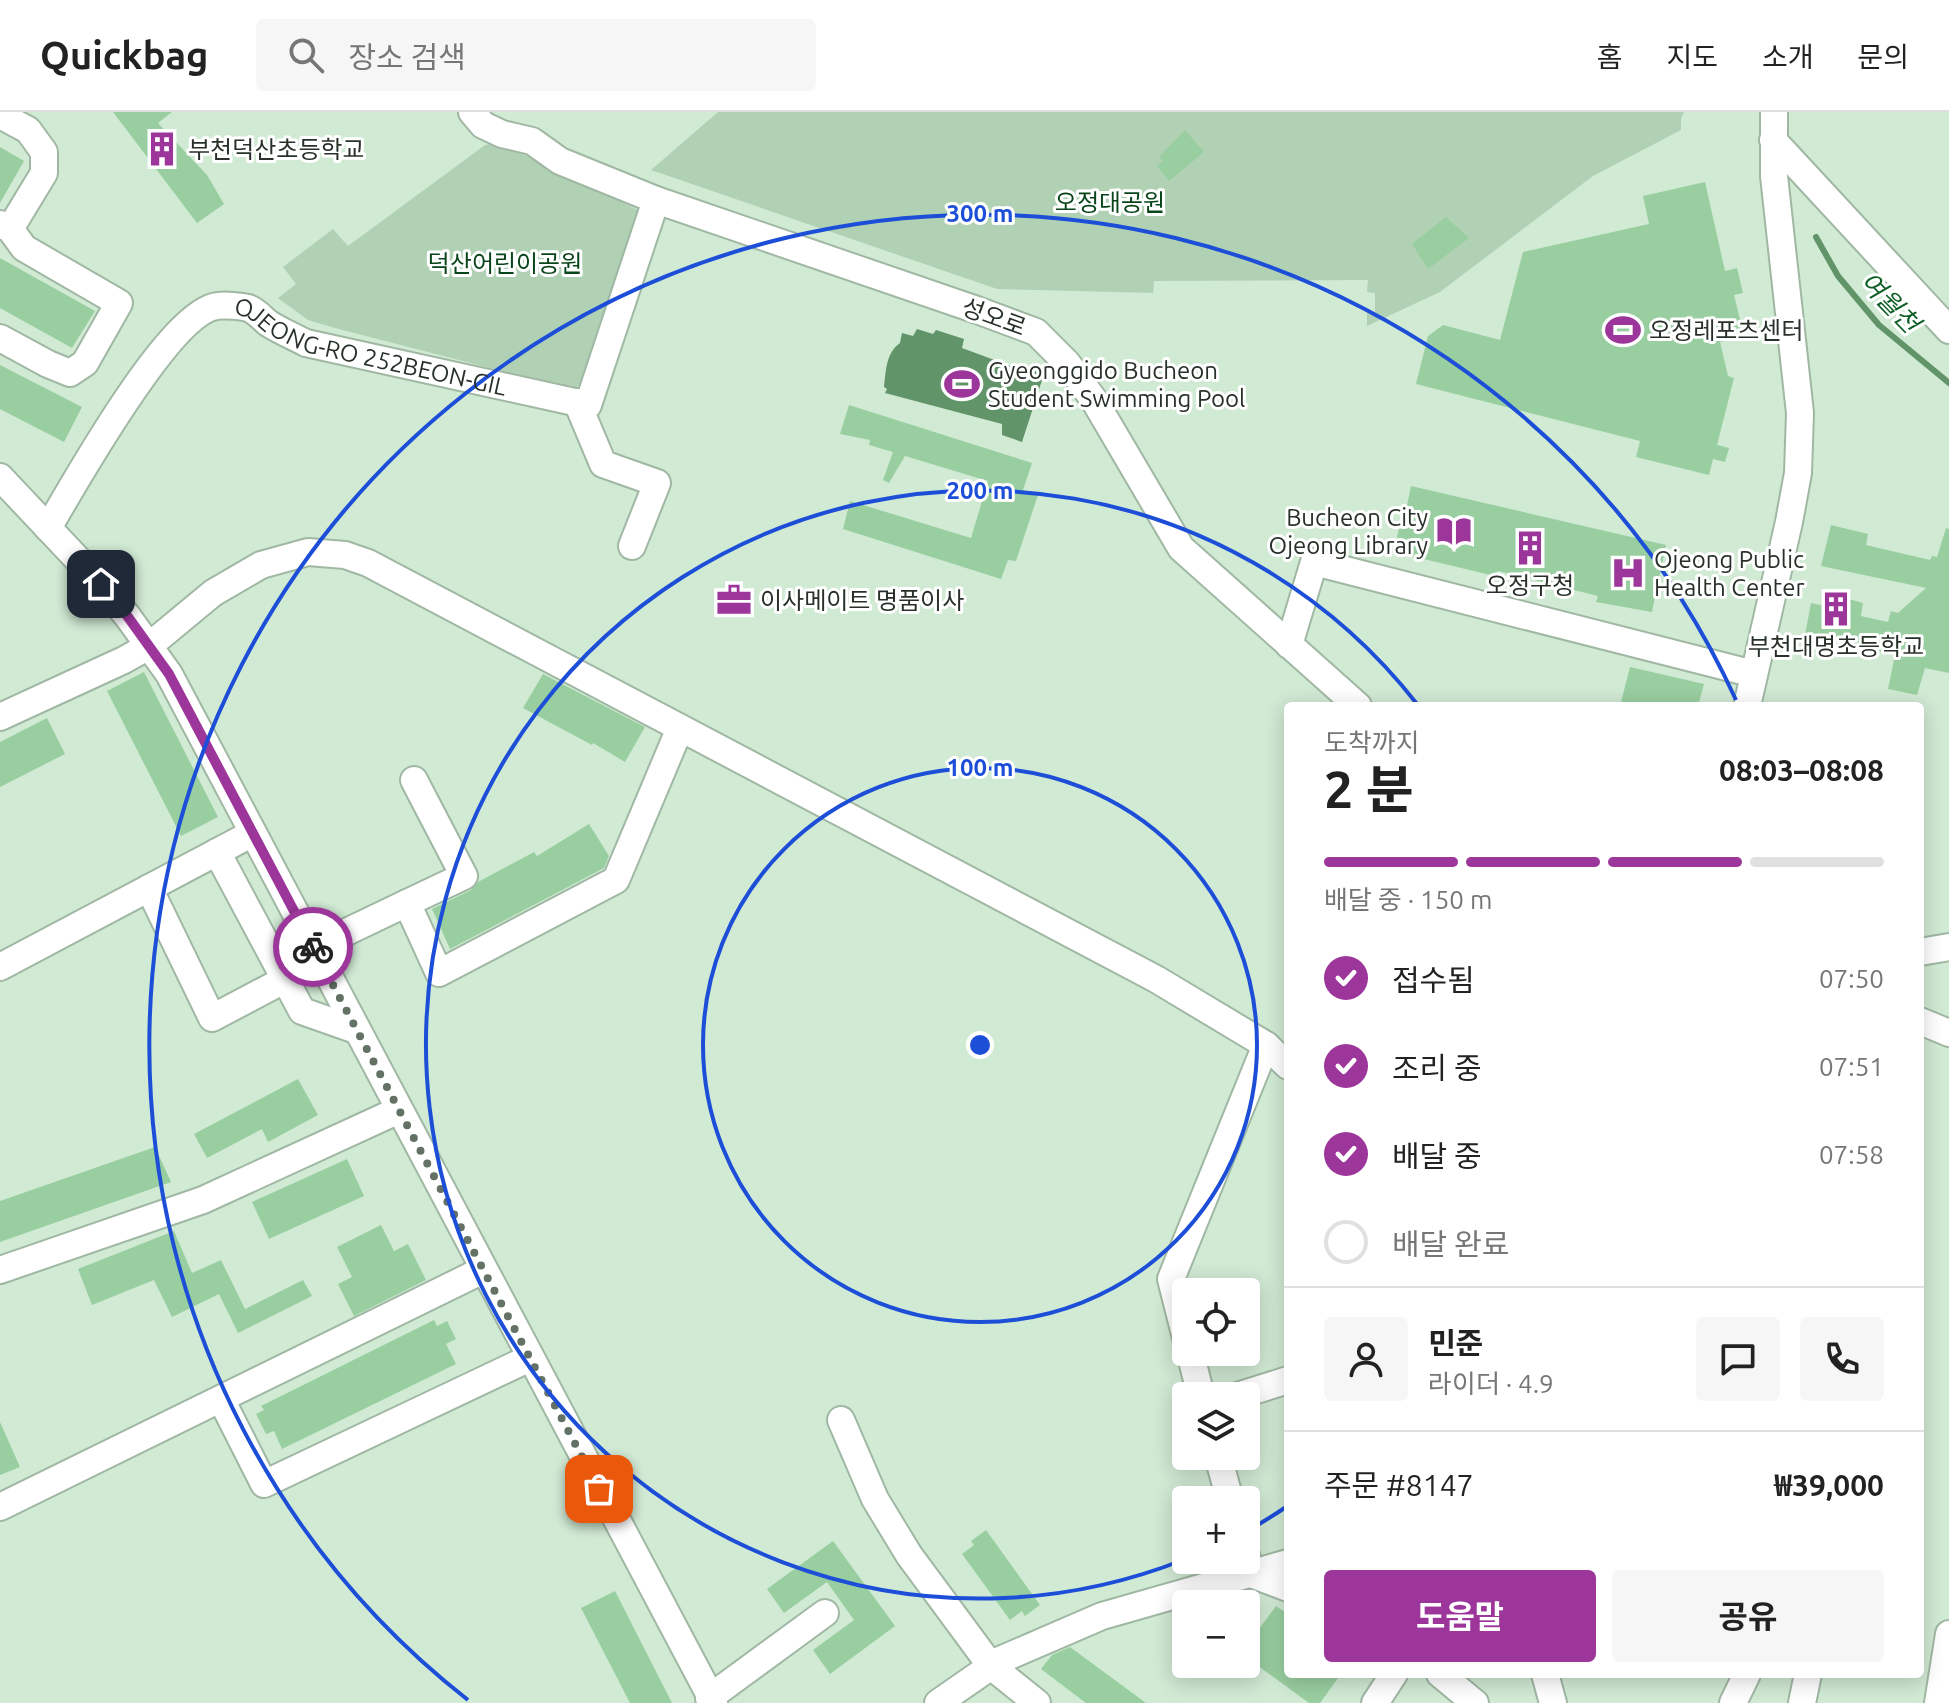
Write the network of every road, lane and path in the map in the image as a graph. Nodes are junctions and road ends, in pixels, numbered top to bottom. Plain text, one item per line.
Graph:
1 (472, 112) edge
2 (1774, 112) edge
3 (0, 115) edge
4 (1773, 140) junction
5 (656, 200) junction
6 (5, 227) edge
7 (1949, 330) edge
8 (0, 338) edge
9 (577, 402) junction
10 (5, 493) edge
11 (48, 528) junction
12 (632, 546) dead end
13 (1289, 645) junction
14 (149, 646) junction
15 (1754, 674) junction
16 (1353, 702) edge
17 (1748, 702) edge
18 (0, 717) edge
19 (680, 728) junction
20 (414, 780) dead end
21 (253, 833) junction
22 (217, 852) junction
23 (149, 888) junction
24 (407, 903) junction
25 (1949, 947) edge
26 (313, 948) junction
27 (1924, 951) edge
28 (0, 967) edge
29 (284, 980) junction
30 (1924, 1023) edge
31 (356, 1030) junction
32 (1949, 1033) edge
33 (1266, 1045) junction
34 (1284, 1062) edge
35 (399, 1110) junction
36 (0, 1270) edge
37 (483, 1270) junction
38 (1172, 1283) edge
39 (530, 1358) junction
40 (1284, 1381) edge
41 (1260, 1389) edge
42 (221, 1399) junction
43 (841, 1420) dead end
44 (0, 1507) edge
45 (1284, 1563) edge
46 (1260, 1564) edge
47 (1260, 1571) edge
48 (1223, 1574) edge
49 (1284, 1586) edge
50 (825, 1613) dead end
51 (1949, 1634) edge
52 (991, 1666) junction
53 (1391, 1678) edge
54 (1445, 1678) edge
55 (1546, 1678) edge
56 (1745, 1678) edge
57 (1807, 1678) edge
58 (711, 1700) edge
59 (938, 1703) edge
60 (1037, 1703) edge
61 (1375, 1703) edge
62 (1475, 1703) edge
63 (1553, 1703) edge
64 (1733, 1703) edge
65 (1802, 1703) edge
66 (1938, 1703) edge

1 - 5 street, 성오로
2 - 4 street
3 - 6 street
4 - 7 street
4 - 15 street
5 - 9 street
5 - 13 street, 성오로
6 - 8 street
9 - 11 street, OJEONG-RO 252BEON-GIL
9 - 12 street
10 - 11 street
11 - 14 street
13 - 15 street
13 - 16 street, 성오로
14 - 18 street
14 - 19 street
14 - 21 street
15 - 17 street
19 - 24 street
19 - 33 street
20 - 24 street
21 - 22 street
21 - 26 street
22 - 23 street
22 - 29 street
23 - 28 street
23 - 29 street
24 - 26 street
25 - 27 street
26 - 31 street
29 - 31 street
30 - 32 street
31 - 35 street
33 - 34 street
33 - 38 street
35 - 36 street
35 - 37 street
37 - 39 street
37 - 42 street
39 - 42 street
39 - 58 street
40 - 41 street
42 - 44 street
43 - 52 street
45 - 46 street
47 - 49 street
48 - 52 street
50 - 58 street
51 - 66 street
52 - 59 street
52 - 60 street
53 - 61 street
54 - 62 street
55 - 63 street
56 - 64 street
57 - 65 street

